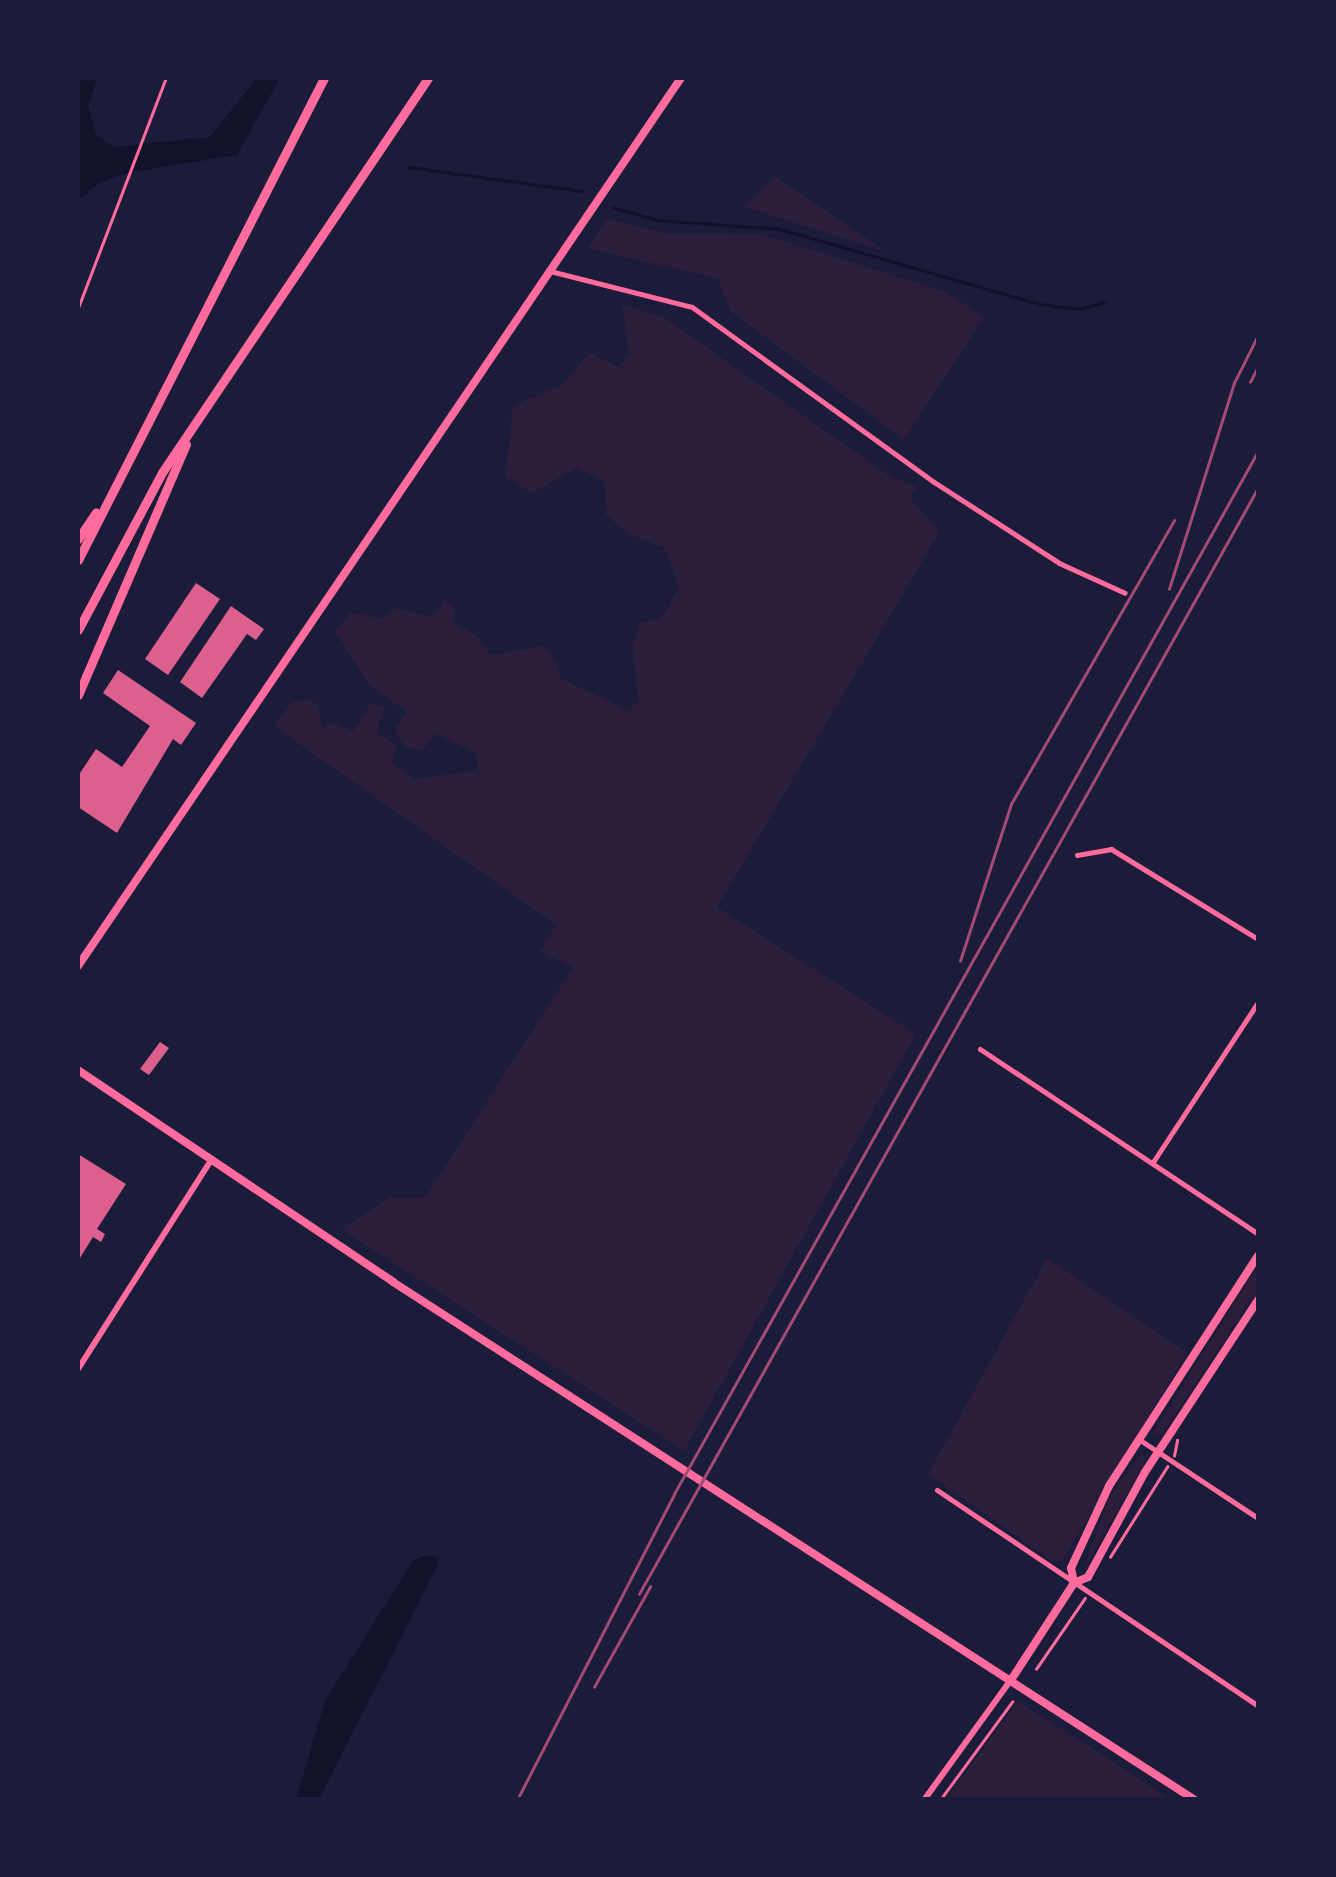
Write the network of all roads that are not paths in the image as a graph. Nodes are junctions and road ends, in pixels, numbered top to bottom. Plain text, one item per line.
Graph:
1 (324, 78) edge
2 (428, 78) edge
3 (680, 78) edge
4 (550, 270) junction
5 (197, 418) junction
6 (115, 486) junction
7 (78, 539) edge
8 (78, 560) edge
9 (1124, 593) dead end
10 (78, 630) edge
11 (78, 695) edge
12 (1077, 854) dead end
13 (1258, 939) edge
14 (78, 966) edge
15 (1258, 1002) edge
16 (980, 1049) dead end
17 (78, 1070) edge
18 (212, 1159) junction
19 (1152, 1163) junction
20 (1258, 1234) edge
21 (1258, 1256) edge
22 (1258, 1300) edge
23 (78, 1368) edge
24 (1138, 1438) junction
25 (1158, 1452) junction
26 (936, 1490) dead end
27 (1258, 1518) edge
28 (1074, 1583) junction
29 (1011, 1680) junction
30 (1258, 1706) edge
31 (924, 1800) edge
32 (1195, 1800) edge

1 - 6 highway
2 - 5 highway
3 - 4 main road
4 - 9 street
4 - 14 main road
5 - 10 highway
5 - 11 highway
6 - 7 highway
6 - 8 highway
12 - 13 street
15 - 19 street
16 - 19 street
17 - 18 main road
18 - 23 street
18 - 29 main road
19 - 20 street
21 - 24 main road
22 - 25 main road
24 - 25 street
24 - 28 main road
25 - 27 street
25 - 28 main road
26 - 28 street
28 - 29 main road
28 - 30 street
29 - 31 street
29 - 32 main road

